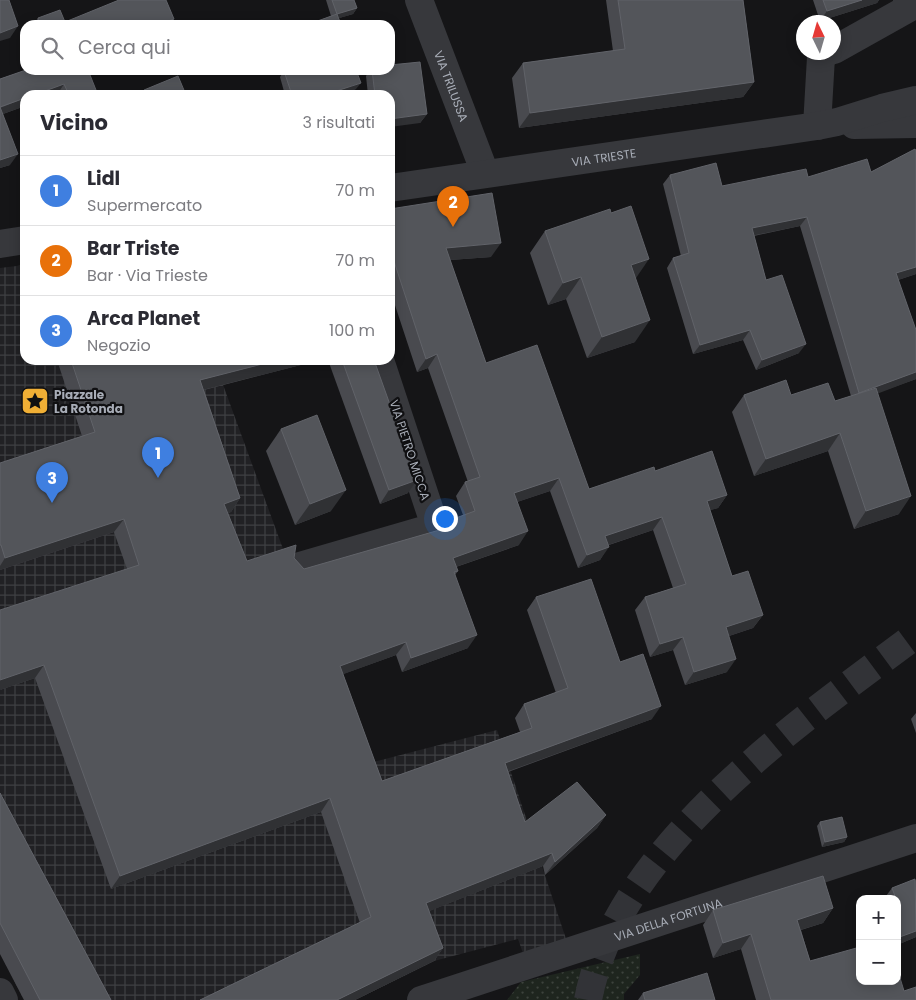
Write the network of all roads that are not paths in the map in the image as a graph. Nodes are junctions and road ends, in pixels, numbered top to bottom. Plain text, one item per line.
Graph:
1 (419, 0) edge
2 (911, 5) edge
3 (841, 46) edge
4 (821, 60) edge
5 (916, 100) edge
6 (916, 124) edge
7 (818, 126) junction
8 (485, 173) junction
9 (395, 187) edge
10 (20, 241) edge
11 (0, 244) edge
12 (382, 365) edge
13 (300, 566) edge
14 (916, 838) edge
15 (0, 992) edge
16 (4, 1000) edge
17 (421, 1000) edge

1 - 8 street, VIA TRILUSSA
2 - 3 street
4 - 7 street
5 - 7 street, VIA TRIESTE
6 - 7 street, VIA TRIESTE
7 - 8 street, VIA TRIESTE
8 - 9 street, VIA TRIESTE
10 - 11 street
12 - 13 street, VIA PIETRO MICCA
14 - 17 street, VIA DELLA FORTUNA
15 - 16 street

